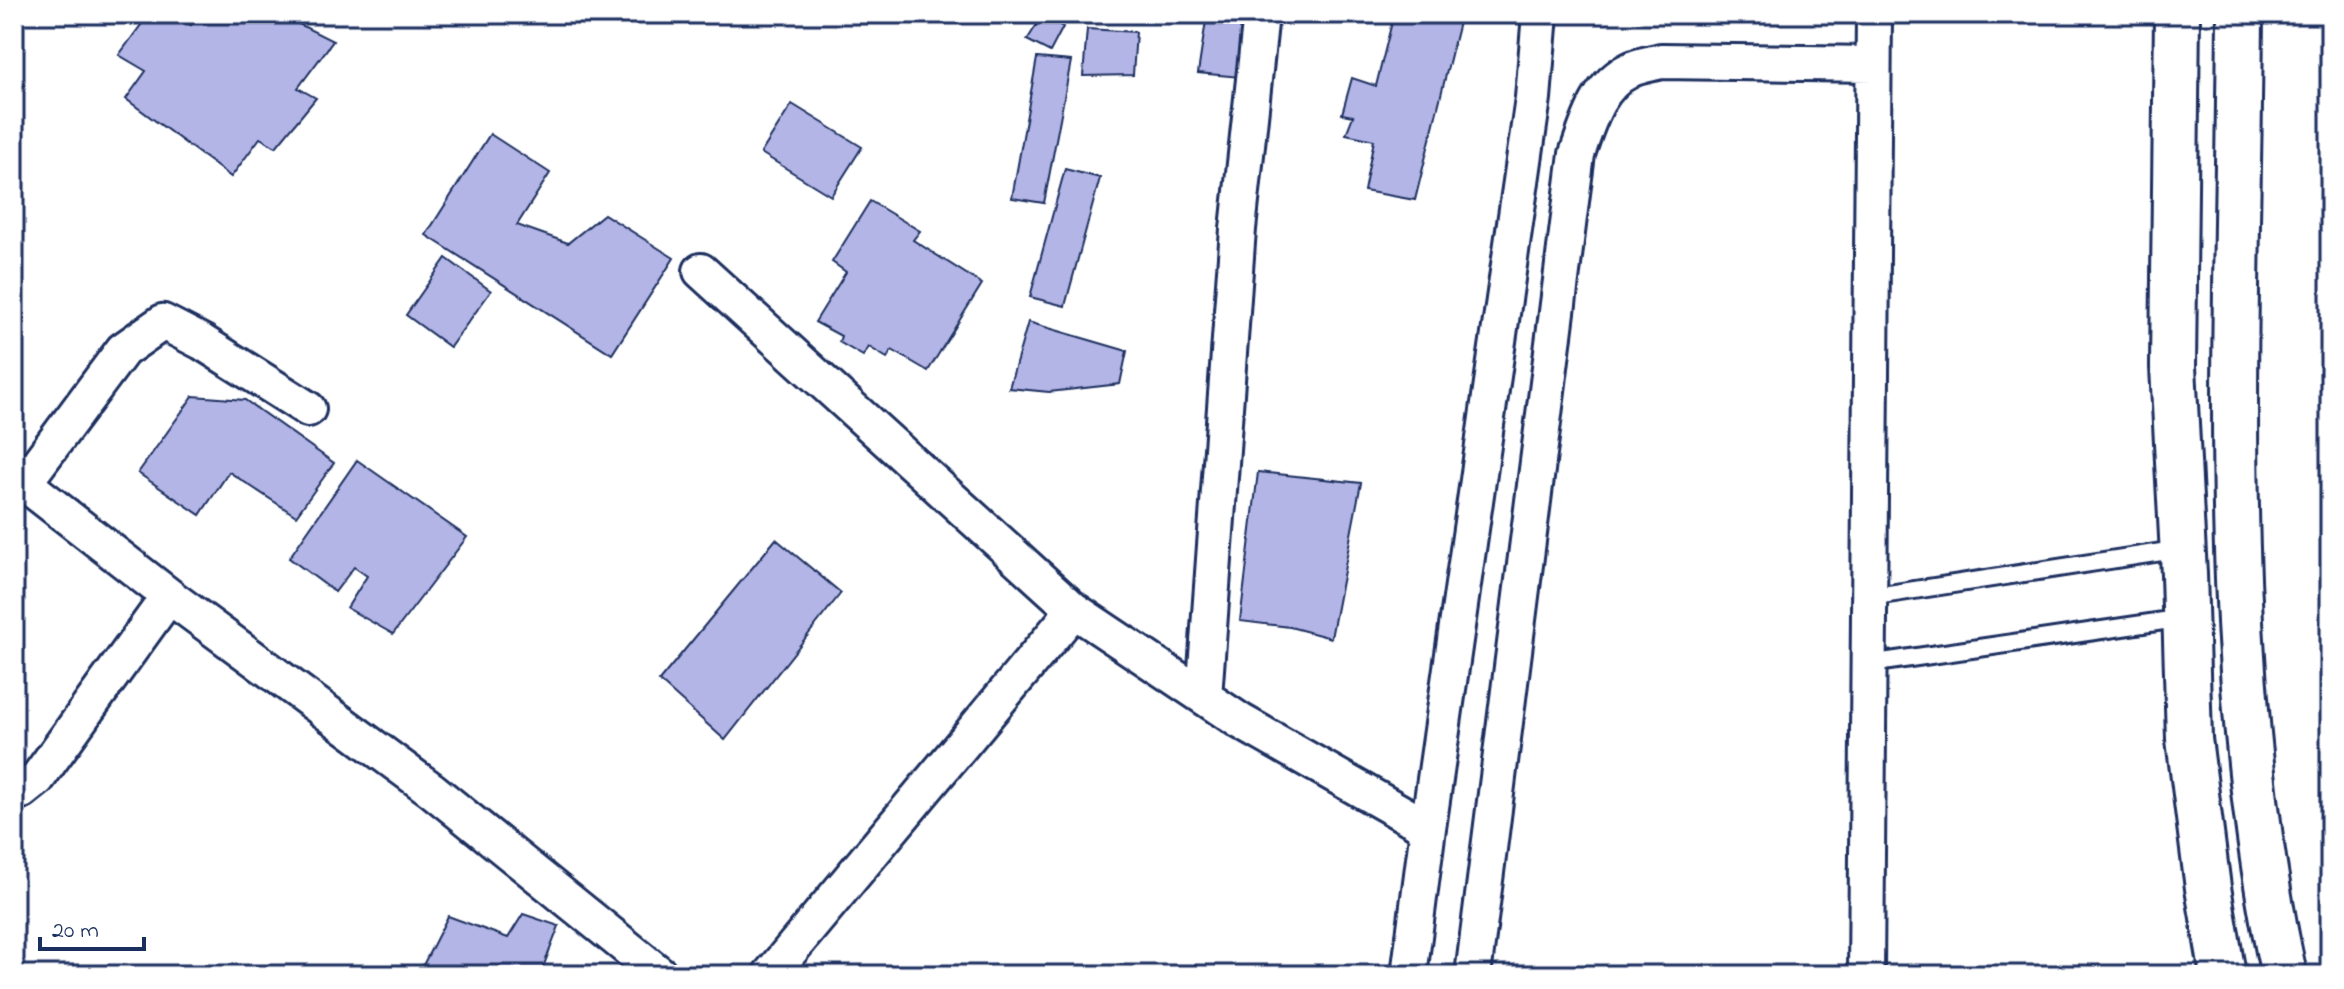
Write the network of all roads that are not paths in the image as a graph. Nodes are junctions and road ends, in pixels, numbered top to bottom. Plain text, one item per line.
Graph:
1 (1261, 14) edge
2 (1540, 14) edge
3 (1874, 14) edge
4 (2177, 14) edge
5 (2240, 14) edge
6 (1873, 64) junction
7 (701, 271) dead end
8 (308, 409) dead end
9 (19, 477) edge
10 (2183, 549) junction
11 (169, 596) junction
12 (1869, 597) junction
13 (1074, 610) junction
14 (2185, 618) junction
15 (1869, 664) junction
16 (1204, 697) junction
17 (14, 790) edge
18 (1428, 828) junction
19 (661, 975) edge
20 (770, 975) edge
21 (1409, 975) edge
22 (1473, 975) edge
23 (1866, 975) edge
24 (2223, 975) edge
25 (2284, 975) edge

1 - 16 street
2 - 18 street
3 - 6 street
4 - 10 main road
5 - 25 main road
6 - 12 street
6 - 22 street
7 - 13 street
8 - 9 street
9 - 11 street
10 - 12 lane
10 - 14 main road
11 - 17 street
11 - 19 street
12 - 15 street
13 - 16 street
13 - 20 street
14 - 15 lane
14 - 24 main road
15 - 23 street
16 - 18 street
18 - 21 street

